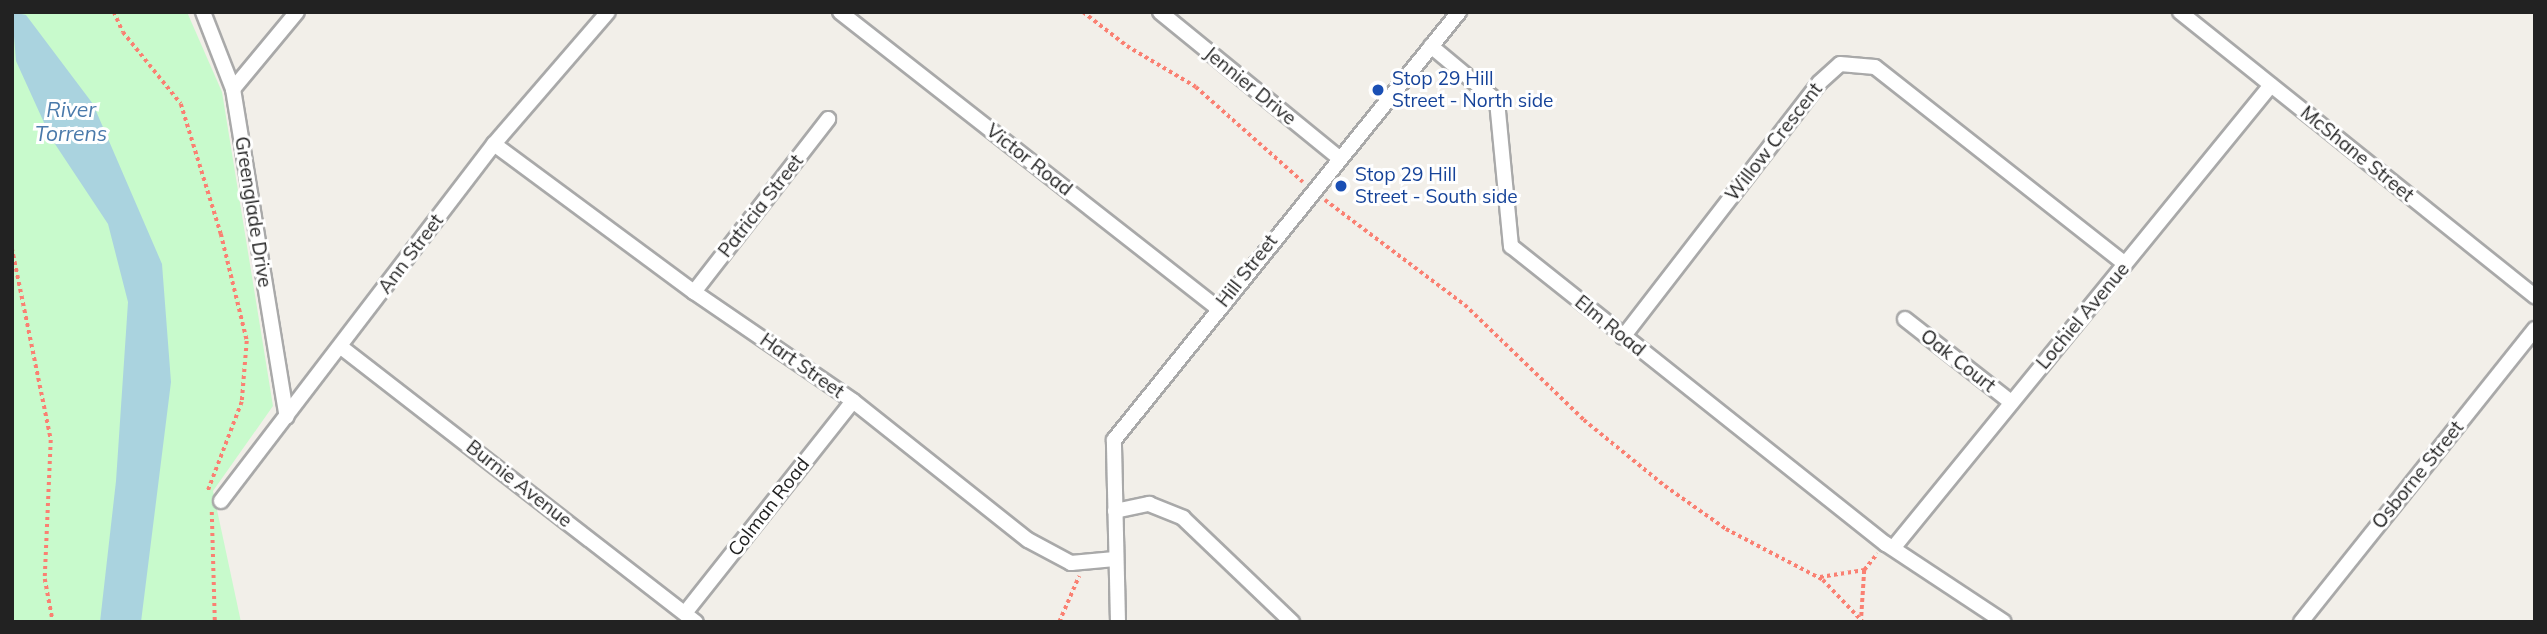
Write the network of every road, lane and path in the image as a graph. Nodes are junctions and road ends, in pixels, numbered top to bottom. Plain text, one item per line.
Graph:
1 (114, 12) edge
2 (203, 12) edge
3 (297, 12) edge
4 (608, 12) edge
5 (840, 12) edge
6 (1083, 12) edge
7 (1459, 12) edge
8 (2180, 12) edge
9 (1167, 14) edge
10 (1431, 46) junction
11 (2271, 85) junction
12 (233, 89) junction
13 (828, 119) dead end
14 (494, 145) junction
15 (1340, 159) junction
16 (1314, 190) junction
17 (12, 248) edge
18 (2125, 264) junction
19 (694, 292) junction
20 (2535, 296) edge
21 (1218, 308) junction
22 (1905, 319) dead end
23 (2535, 329) edge
24 (1623, 337) junction
25 (341, 346) junction
26 (853, 401) junction
27 (2011, 402) junction
28 (287, 417) junction
29 (214, 503) junction
30 (1115, 511) junction
31 (1890, 545) junction
32 (1115, 559) junction
33 (1086, 562) junction
34 (1864, 570) junction
35 (1818, 577) junction
36 (690, 617) edge
37 (1862, 621) edge
38 (53, 622) edge
39 (215, 622) edge
40 (1059, 622) edge
41 (1118, 622) edge
42 (1292, 622) edge
43 (2004, 622) edge
44 (2301, 622) edge

1 - 29 path
2 - 12 street, Greenglade Drive
3 - 12 street
4 - 14 street, Ann Street
5 - 21 street, Victor Road
6 - 16 path
7 - 10 street, Hill Street
8 - 11 street, McShane Street
9 - 15 street, Jennier Drive
10 - 15 street, Hill Street
10 - 24 street, Elm Road
11 - 18 street, Lochiel Avenue
11 - 20 street, McShane Street
12 - 28 street, Greenglade Drive
13 - 19 street, Patricia Street
14 - 19 street, Hart Street
14 - 25 street, Ann Street
15 - 16 street, Hill Street
16 - 21 street, Hill Street
16 - 35 path
17 - 38 path
18 - 24 street, Willow Crescent
18 - 27 street, Lochiel Avenue
19 - 26 street, Hart Street
21 - 30 street, Hill Street
22 - 27 street, Oak Court
23 - 44 street, Osborne Street
24 - 31 street, Elm Road
25 - 28 street, Ann Street
25 - 36 street, Burnie Avenue
26 - 33 street, Hart Street
26 - 36 street, Colman Road
27 - 31 street, Lochiel Avenue
28 - 29 street, Ann Street
29 - 39 path
30 - 32 street, Hill Street
30 - 42 street
31 - 34 path
31 - 43 street, Elm Road
32 - 33 street, Hart Street
32 - 41 street, Hill Street
33 - 40 path
34 - 35 path
34 - 37 path
35 - 37 path

